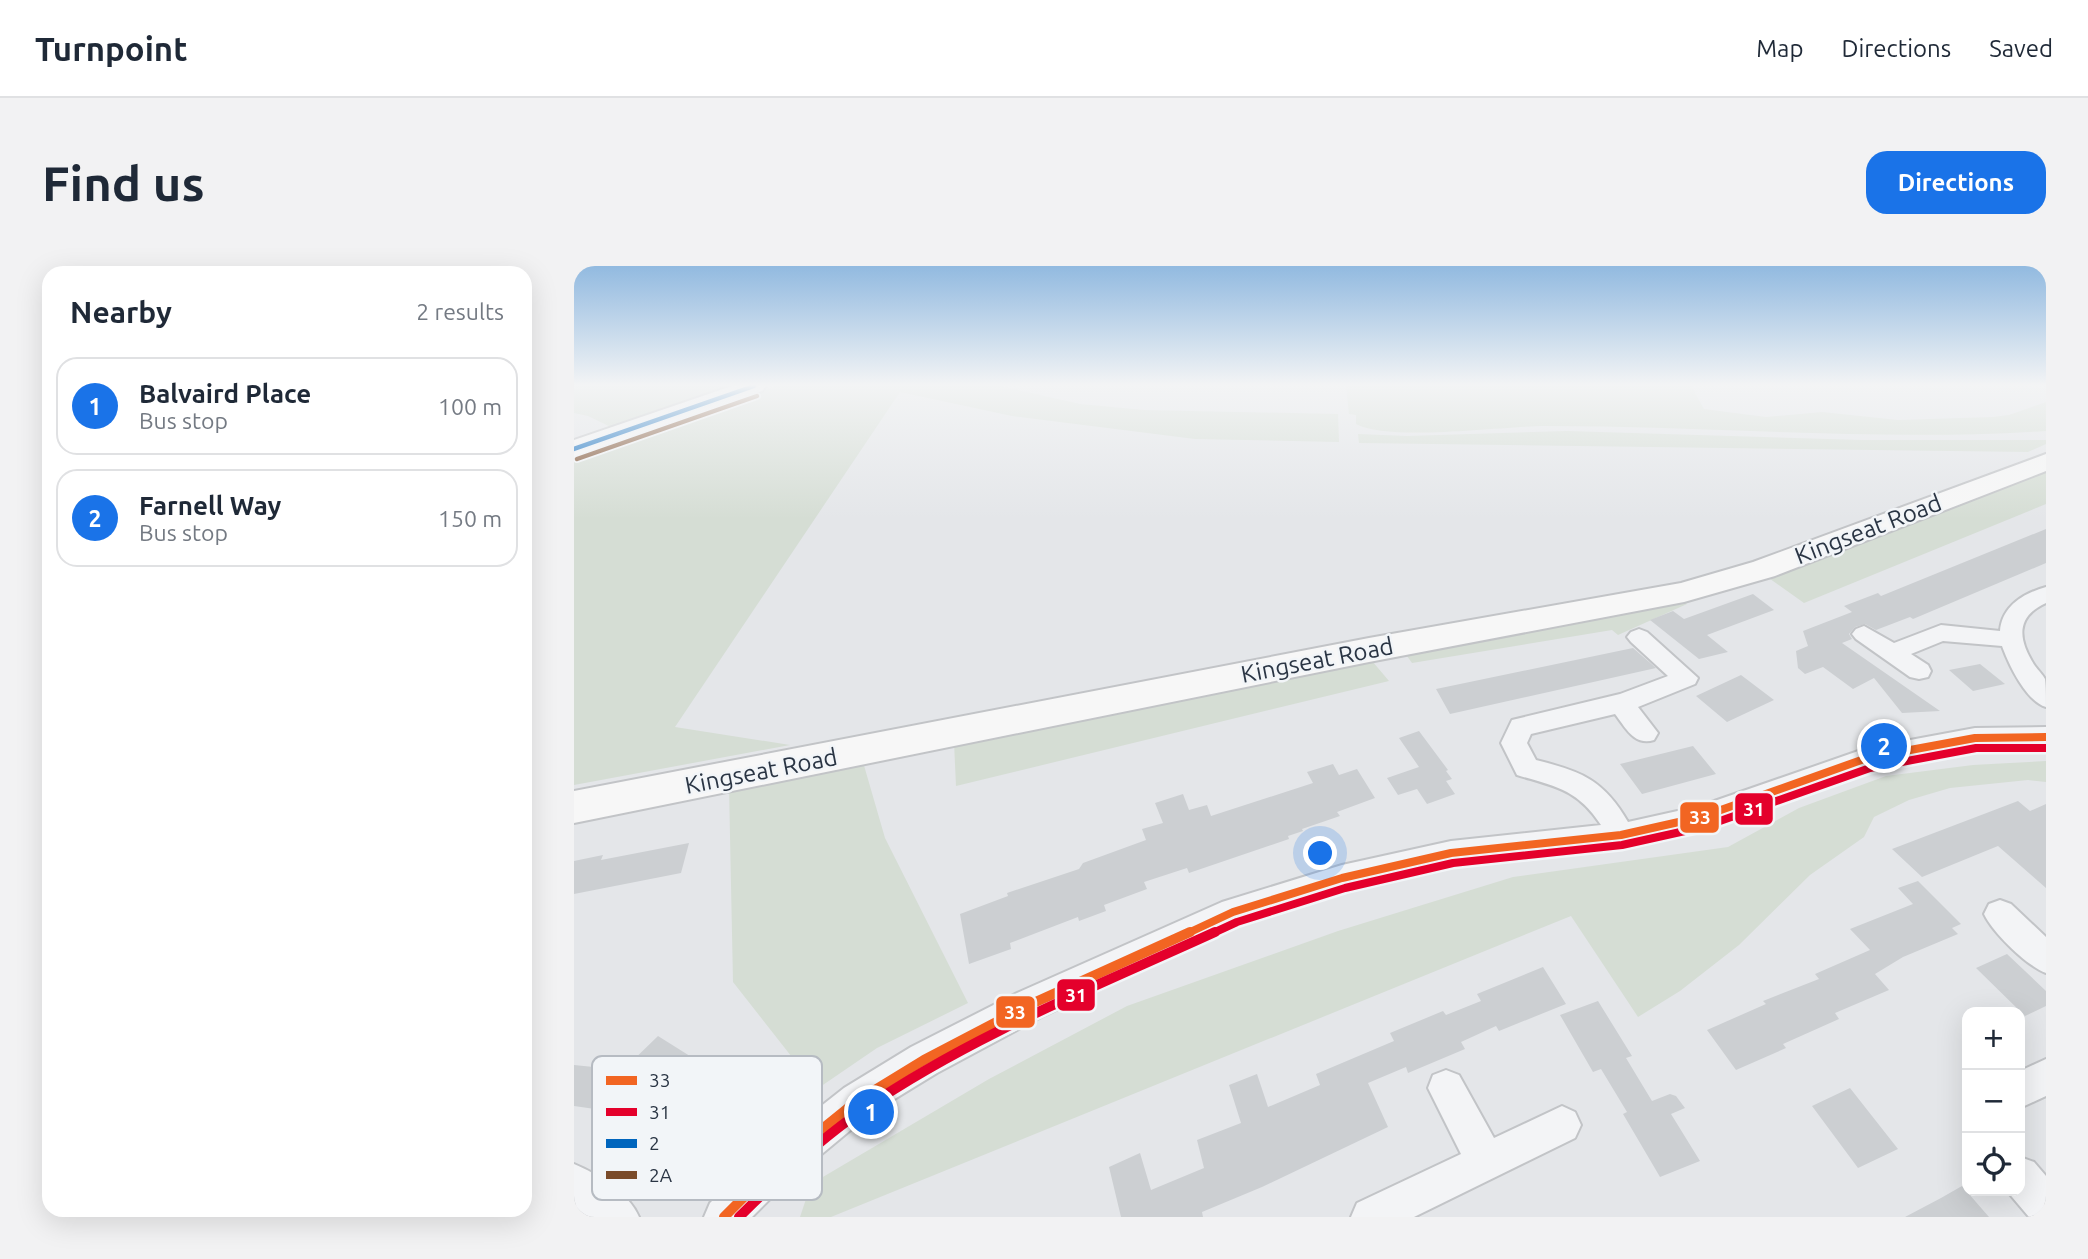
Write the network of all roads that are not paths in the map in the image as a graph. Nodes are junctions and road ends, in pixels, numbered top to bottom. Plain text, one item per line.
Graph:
1 (627, 430) edge
2 (574, 449) edge
3 (2046, 462) edge
4 (2046, 594) edge
5 (1864, 634) dead end
6 (1639, 637) dead end
7 (2009, 639) junction
8 (1893, 653) junction
9 (1919, 671) dead end
10 (2046, 698) edge
11 (1620, 703) junction
12 (1645, 733) dead end
13 (2046, 737) edge
14 (574, 807) edge
15 (1621, 835) junction
16 (2000, 914) dead end
17 (2046, 958) edge
18 (2046, 1077) edge
19 (1446, 1088) dead end
20 (2025, 1088) edge
21 (1562, 1125) dead end
22 (822, 1129) edge
23 (1486, 1162) junction
24 (2025, 1182) edge
25 (574, 1184) edge
26 (592, 1197) edge
27 (596, 1200) edge
28 (741, 1200) edge
29 (2046, 1206) edge
30 (619, 1217) edge
31 (724, 1217) edge
32 (1371, 1217) edge

1 - 2 street
3 - 14 street, Kingseat Road
4 - 7 street
5 - 8 street
6 - 11 street
7 - 8 street
7 - 10 street
8 - 9 street
11 - 12 street
11 - 15 street
13 - 15 street
15 - 22 street
16 - 17 street
18 - 20 street
19 - 23 street
21 - 23 street
23 - 32 street
24 - 29 street
25 - 26 street
27 - 30 street
28 - 31 street

